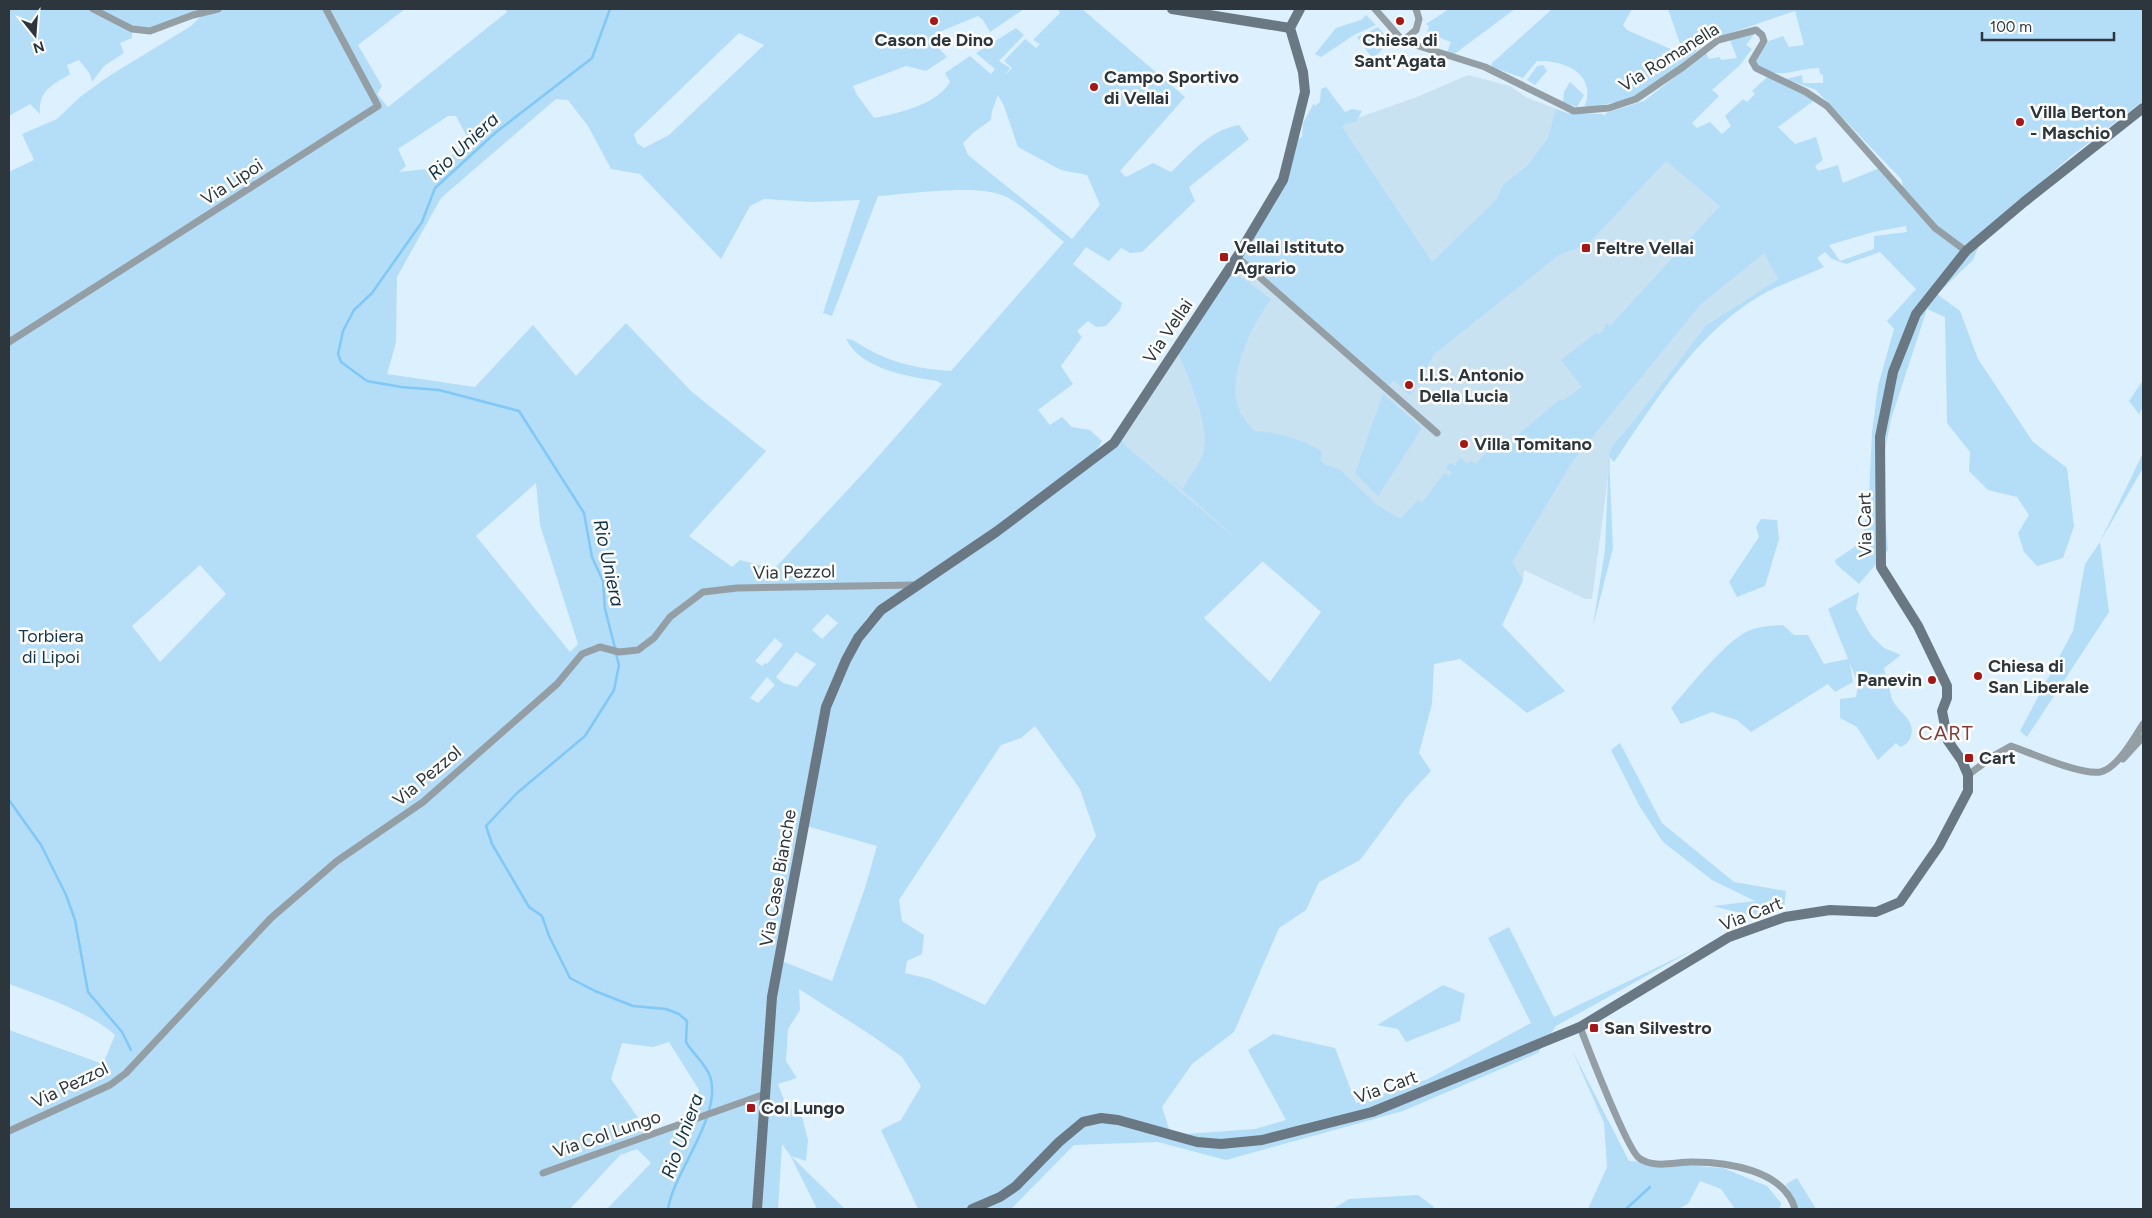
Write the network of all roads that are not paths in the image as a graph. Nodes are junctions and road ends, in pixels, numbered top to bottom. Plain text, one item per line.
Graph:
1 (92, 9) edge
2 (218, 9) edge
3 (326, 9) edge
4 (1172, 9) edge
5 (1300, 9) edge
6 (1375, 9) edge
7 (1416, 9) edge
8 (1290, 28) junction
9 (1403, 41) junction
10 (2143, 108) edge
11 (1966, 251) junction
12 (1237, 257) junction
13 (9, 342) edge
14 (1437, 433) dead end
15 (914, 586) junction
16 (2143, 724) edge
17 (2143, 737) edge
18 (2101, 772) junction
19 (1968, 775) junction
20 (1580, 1027) junction
21 (765, 1094) junction
22 (9, 1131) edge
23 (543, 1173) dead end
24 (757, 1209) edge
25 (972, 1209) edge
26 (1796, 1209) edge

1 - 2 street
3 - 13 street, Via Lipoi
4 - 8 street
5 - 8 street
6 - 9 street
7 - 9 street
8 - 12 street, Via Vellai
9 - 11 street, Via Romanella
10 - 11 street, Via Cart
11 - 19 street, Via Cart
12 - 14 street
12 - 15 street, Via Vellai
15 - 21 street, Via Case Bianche
15 - 22 street, Via Pezzol
16 - 18 street
17 - 18 street
18 - 19 street
19 - 20 street, Via Cart
20 - 25 street, Via Cart
20 - 26 street
21 - 23 street, Via Col Lungo
21 - 24 street, Via Case Bianche

